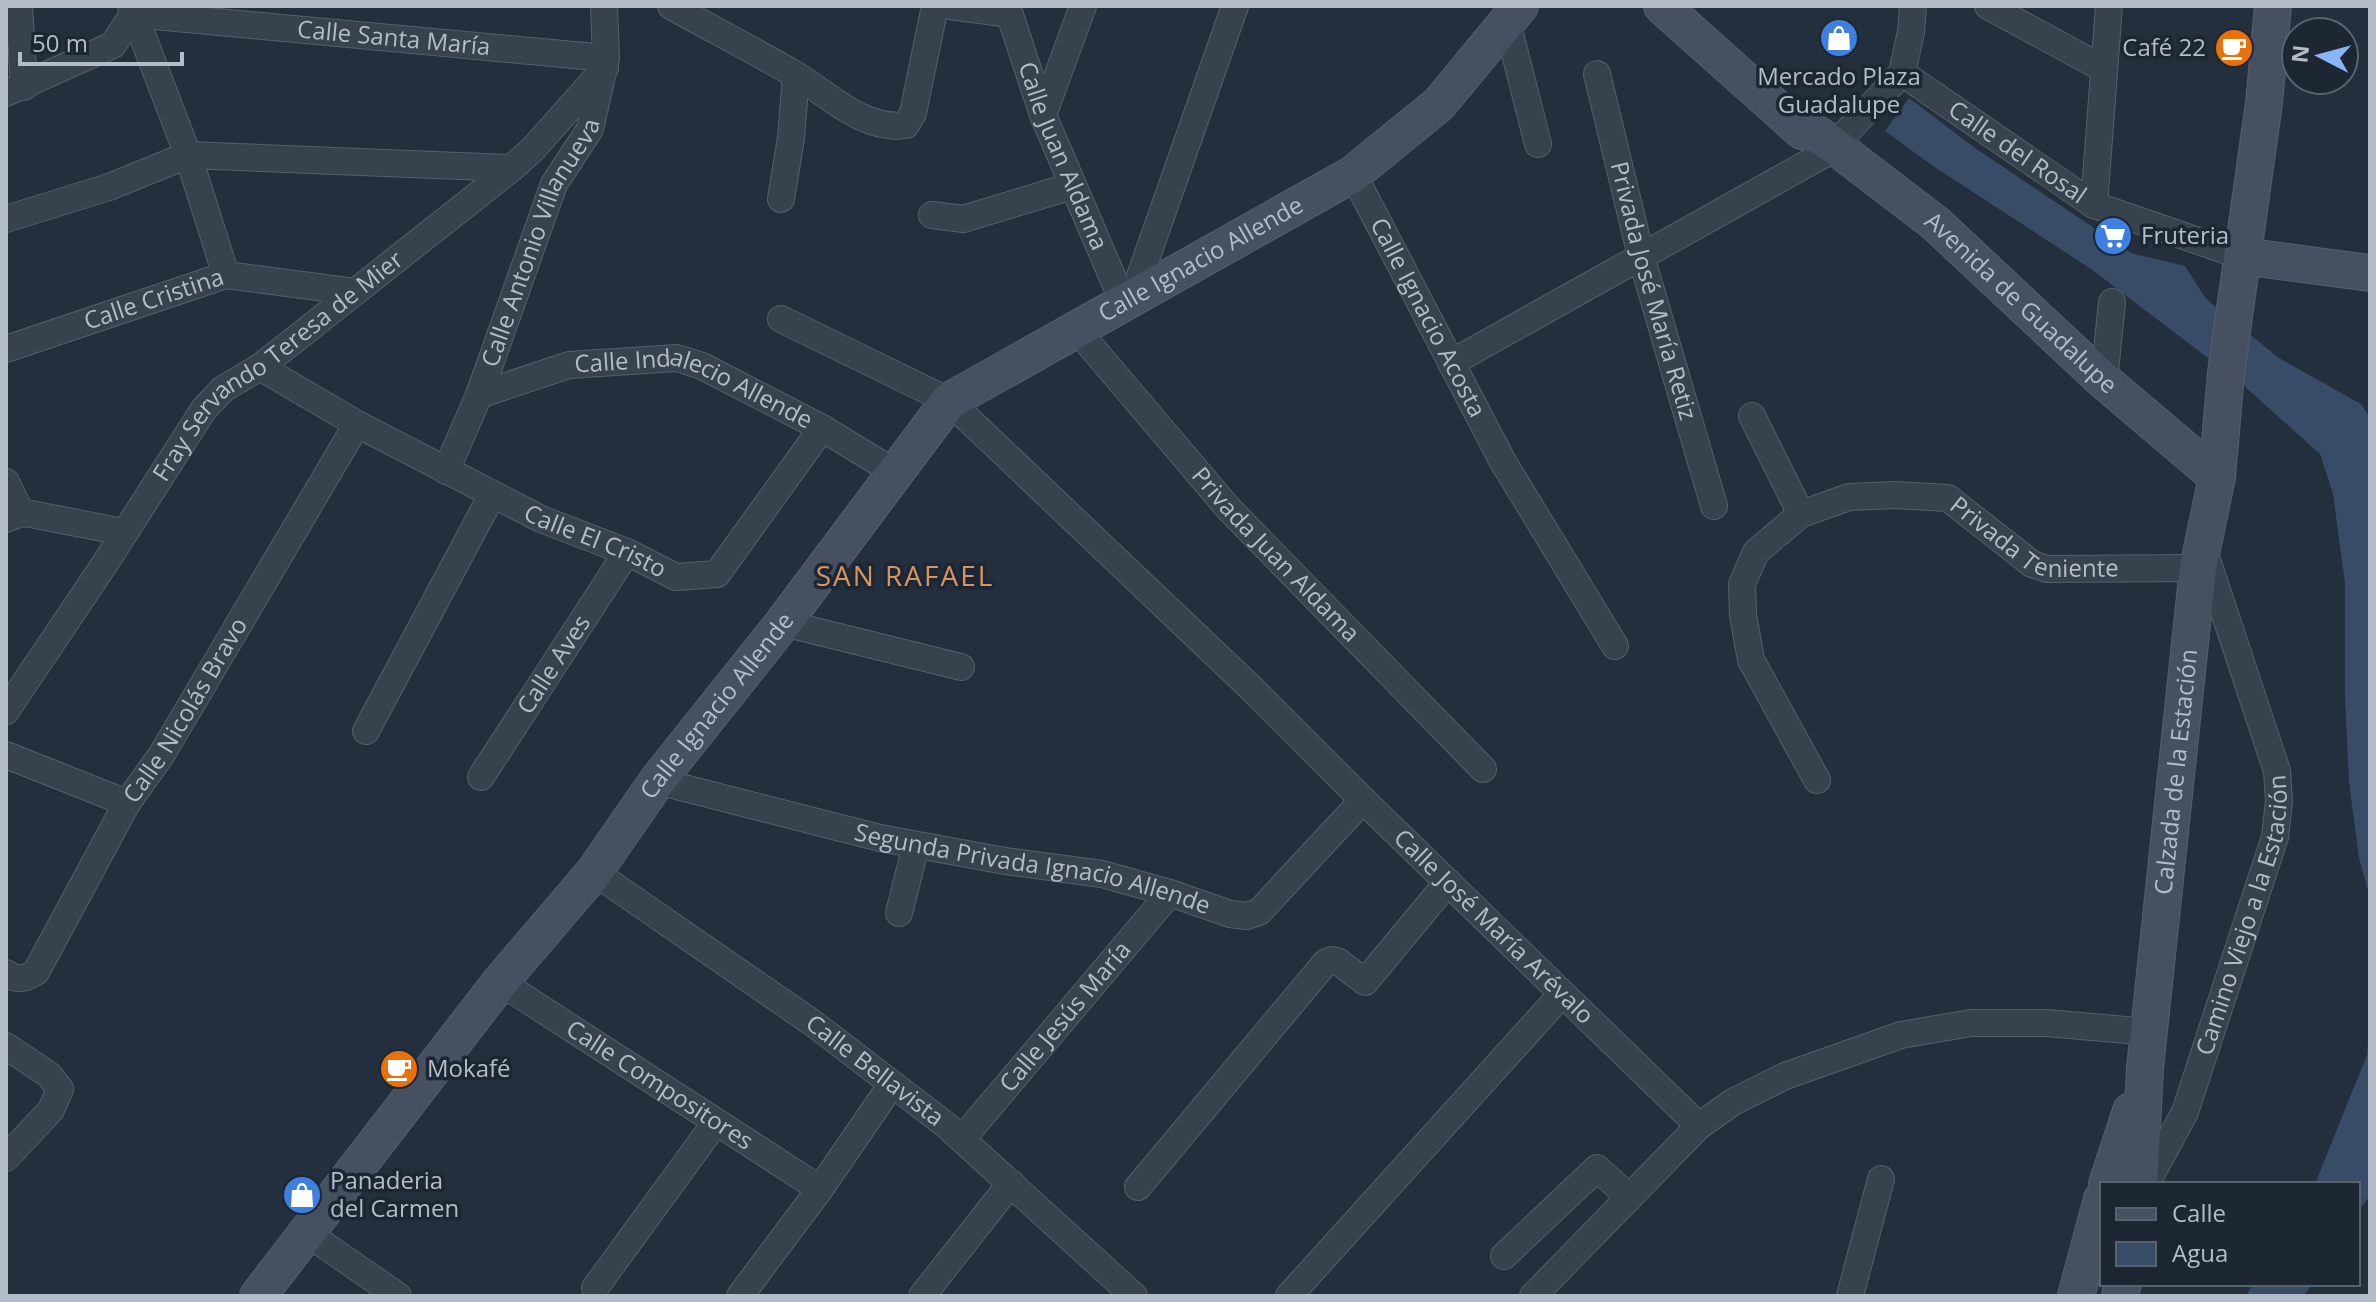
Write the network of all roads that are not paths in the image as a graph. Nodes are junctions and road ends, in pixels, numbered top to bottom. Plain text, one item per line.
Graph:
1 (19, 6) edge
2 (604, 6) edge
3 (671, 6) edge
4 (935, 6) edge
5 (950, 6) edge
6 (1083, 6) edge
7 (1235, 6) edge
8 (1662, 6) edge
9 (1698, 6) edge
10 (1913, 6) edge
11 (1988, 6) edge
12 (2109, 6) edge
13 (2273, 6) edge
14 (132, 10) edge
15 (1009, 10) edge
16 (1514, 14) edge
17 (606, 63) junction
18 (2104, 69) junction
19 (1597, 74) dead end
20 (796, 75) junction
21 (1899, 76) junction
22 (15, 90) edge
23 (1043, 115) junction
24 (1825, 140) junction
25 (1538, 144) dead end
26 (533, 149) junction
27 (188, 155) junction
28 (512, 168) junction
29 (1353, 174) junction
30 (554, 184) junction
31 (1072, 186) junction
32 (781, 199) dead end
33 (2094, 205) junction
34 (932, 215) dead end
35 (6, 219) edge
36 (1641, 256) junction
37 (2242, 256) junction
38 (2370, 273) edge
39 (226, 275) junction
40 (355, 292) junction
41 (1128, 301) junction
42 (2112, 302) dead end
43 (781, 319) dead end
44 (1077, 330) junction
45 (6, 349) edge
46 (1451, 363) junction
47 (260, 367) junction
48 (2104, 381) junction
49 (479, 395) junction
50 (949, 401) junction
51 (1752, 416) dead end
52 (357, 424) junction
53 (822, 428) junction
54 (446, 471) junction
55 (896, 473) junction
56 (2217, 477) junction
57 (6, 482) edge
58 (492, 495) junction
59 (1714, 506) dead end
60 (1801, 514) junction
61 (14, 516) edge
62 (123, 532) junction
63 (627, 552) junction
64 (2201, 558) junction
65 (783, 623) junction
66 (1615, 646) dead end
67 (961, 667) dead end
68 (6, 711) edge
69 (366, 731) dead end
70 (6, 755) edge
71 (1483, 769) dead end
72 (481, 777) dead end
73 (1817, 780) dead end
74 (657, 781) junction
75 (1363, 800) junction
76 (127, 803) junction
77 (916, 845) junction
78 (594, 872) junction
79 (1448, 882) junction
80 (1170, 893) junction
81 (899, 913) dead end
82 (6, 973) edge
83 (500, 982) junction
84 (1562, 994) junction
85 (2149, 1032) junction
86 (6, 1046) edge
87 (2145, 1068) junction
88 (892, 1084) junction
89 (716, 1122) junction
90 (1699, 1126) junction
91 (962, 1139) junction
92 (6, 1158) edge
93 (1881, 1179) dead end
94 (2108, 1182) edge
95 (2139, 1182) edge
96 (2147, 1182) edge
97 (1011, 1183) junction
98 (1138, 1187) dead end
99 (820, 1189) junction
100 (1629, 1197) junction
101 (2100, 1209) edge
102 (307, 1233) junction
103 (1504, 1256) dead end
104 (595, 1288) dead end
105 (1129, 1294) edge
106 (258, 1296) edge
107 (398, 1296) edge
108 (740, 1296) edge
109 (922, 1296) edge
110 (1289, 1296) edge
111 (1533, 1296) edge
112 (1850, 1296) edge
113 (2076, 1296) edge

1 - 22 street
2 - 17 street, Calle Antonio Villanueva
3 - 20 street
4 - 20 street
5 - 15 street
6 - 23 street
7 - 41 street
8 - 24 street, Avenida de Guadalupe
9 - 24 street, Avenida de Guadalupe
10 - 21 street
11 - 18 street
12 - 18 street
13 - 37 street, Calzada de la Estación
14 - 17 street, Calle Santa María
14 - 22 street
14 - 27 street
15 - 23 street, Calle Juan Aldama
16 - 25 street
16 - 29 street, Calle Ignacio Allende
17 - 26 street, Fray Servando Teresa de Mier
17 - 30 street, Calle Antonio Villanueva
18 - 33 street
19 - 36 street, Privada José María Retiz
20 - 32 street
21 - 24 street
21 - 33 street, Calle del Rosal
23 - 31 street, Calle Juan Aldama
24 - 36 street
24 - 48 street, Avenida de Guadalupe
26 - 28 street, Fray Servando Teresa de Mier
26 - 30 street
27 - 28 street
27 - 35 street
27 - 39 street
28 - 40 street, Fray Servando Teresa de Mier
29 - 41 street, Calle Ignacio Allende
29 - 46 street, Calle Ignacio Acosta
30 - 49 street, Calle Antonio Villanueva
31 - 34 street
31 - 41 street, Calle Juan Aldama
33 - 37 street, Calle del Rosal
36 - 46 street
36 - 59 street, Privada José María Retiz
37 - 38 street, Calle del Rosal
37 - 56 street, Calzada de la Estación
39 - 40 street, Calle Cristina
39 - 45 street, Calle Cristina
40 - 47 street, Fray Servando Teresa de Mier
41 - 44 street, Calle Ignacio Allende
42 - 48 street
43 - 50 street, Calle José María Arévalo
44 - 50 street, Calle Ignacio Allende
44 - 71 street, Privada Juan Aldama
46 - 66 street, Calle Ignacio Acosta
47 - 52 street, Calle El Cristo
47 - 62 street, Fray Servando Teresa de Mier
48 - 56 street, Avenida de Guadalupe
49 - 53 street, Calle Indalecio Allende
49 - 54 street, Calle Antonio Villanueva
50 - 55 street, Calle Ignacio Allende
50 - 75 street, Calle José María Arévalo
51 - 60 street
52 - 54 street, Calle El Cristo
52 - 76 street, Calle Nicolás Bravo
53 - 55 street, Calle Indalecio Allende
53 - 63 street, Calle El Cristo
54 - 58 street, Calle El Cristo
55 - 65 street, Calle Ignacio Allende
56 - 64 street, Calzada de la Estación
57 - 61 street
58 - 63 street, Calle El Cristo
58 - 69 street
60 - 64 street, Privada Teniente
60 - 73 street, Privada Teniente
61 - 62 street
62 - 68 street, Fray Servando Teresa de Mier
63 - 72 street, Calle Aves
64 - 85 street, Calzada de la Estación
64 - 96 street, Camino Viejo a la Estación
65 - 67 street
65 - 74 street, Calle Ignacio Allende
70 - 76 street
74 - 77 street, Segunda Privada Ignacio Allende
74 - 78 street, Calle Ignacio Allende
75 - 79 street, Calle José María Arévalo
75 - 80 street, Segunda Privada Ignacio Allende
76 - 82 street, Calle Nicolás Bravo
77 - 80 street, Segunda Privada Ignacio Allende
77 - 81 street
78 - 83 street, Calle Ignacio Allende
78 - 88 street, Calle Bellavista
79 - 84 street, Calle José María Arévalo
79 - 98 street
80 - 91 street, Calle Jesús María
83 - 89 street, Calle Compositores
83 - 102 street, Calle Ignacio Allende
84 - 90 street, Calle José María Arévalo
84 - 110 street
85 - 87 street, Calzada de la Estación
85 - 90 street
86 - 92 street
87 - 94 street, Calzada de la Estación
87 - 95 street, Calzada de la Estación
88 - 91 street, Calle Bellavista
88 - 99 street
89 - 99 street, Calle Compositores
89 - 104 street
90 - 100 street
91 - 97 street, Calle Bellavista
93 - 112 street
97 - 105 street, Calle Bellavista
97 - 109 street
99 - 108 street
100 - 103 street
100 - 111 street
101 - 113 street, Calzada de la Estación
102 - 106 street, Calle Ignacio Allende
102 - 107 street

